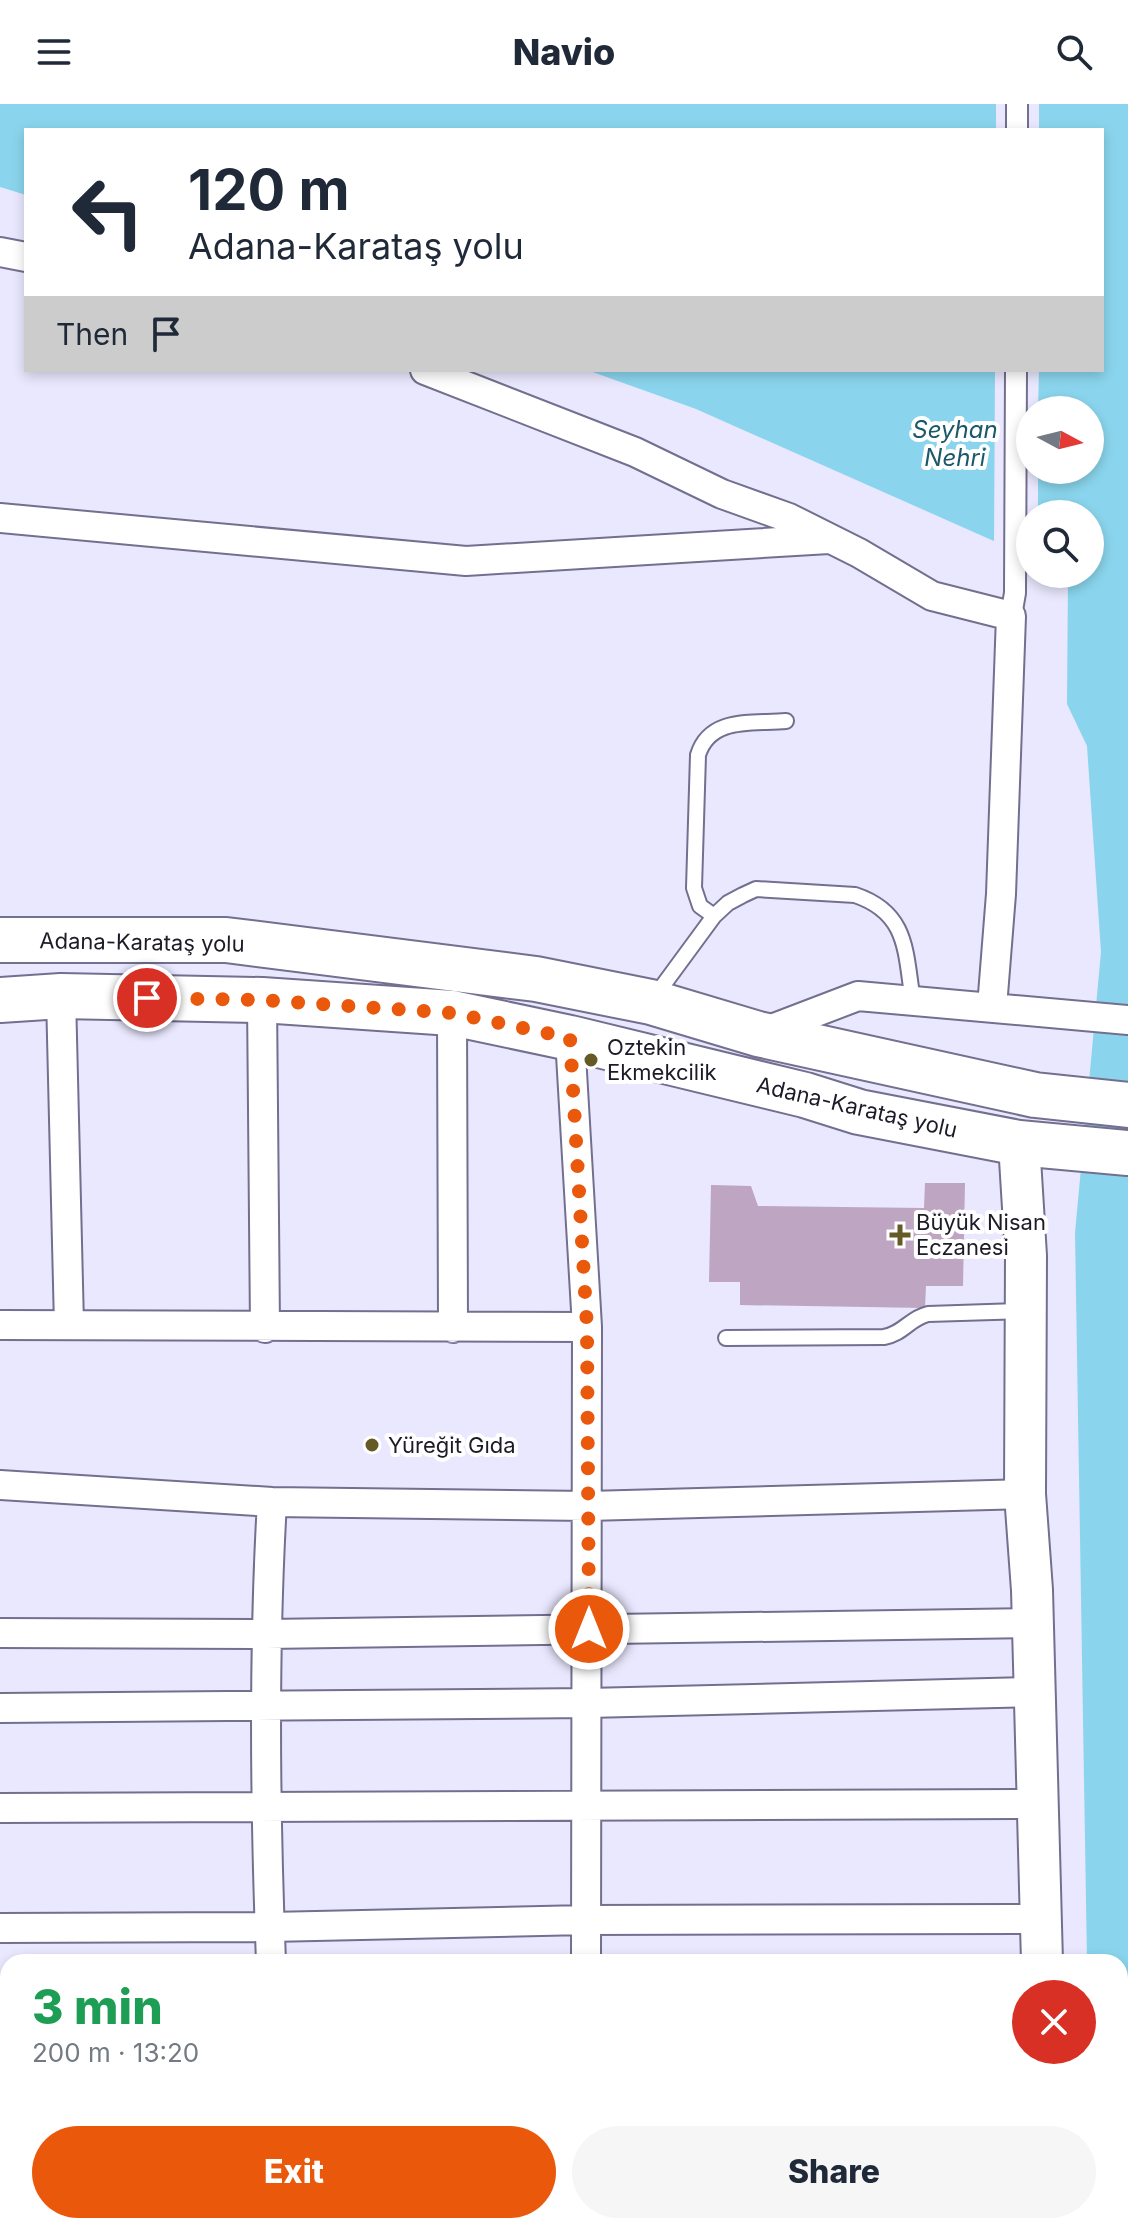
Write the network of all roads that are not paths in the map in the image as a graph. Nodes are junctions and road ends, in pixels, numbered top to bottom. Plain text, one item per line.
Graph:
1 (1017, 104) edge
2 (1017, 128) edge
3 (0, 252) edge
4 (24, 257) edge
5 (430, 372) edge
6 (1016, 372) edge
7 (0, 518) edge
8 (831, 539) junction
9 (1013, 604) junction
10 (786, 721) dead end
11 (714, 916) junction
12 (0, 940) edge
13 (61, 996) junction
14 (0, 1000) edge
15 (262, 1000) junction
16 (913, 1001) junction
17 (651, 1002) junction
18 (992, 1007) junction
19 (452, 1013) junction
20 (1128, 1020) edge
21 (758, 1034) junction
22 (570, 1038) junction
23 (1128, 1105) edge
24 (1034, 1144) junction
25 (1128, 1153) edge
26 (1026, 1311) junction
27 (0, 1325) edge
28 (69, 1325) junction
29 (587, 1327) junction
30 (265, 1328) junction
31 (453, 1328) junction
32 (726, 1338) dead end
33 (0, 1485) edge
34 (1025, 1494) junction
35 (272, 1502) junction
36 (588, 1506) junction
37 (1032, 1623) junction
38 (589, 1629) junction
39 (0, 1633) edge
40 (267, 1634) junction
41 (1033, 1692) junction
42 (588, 1703) junction
43 (267, 1707) junction
44 (0, 1708) edge
45 (1037, 1804) junction
46 (586, 1805) junction
47 (265, 1807) junction
48 (0, 1808) edge
49 (1041, 1919) junction
50 (585, 1920) junction
51 (270, 1927) junction
52 (0, 1928) edge
53 (271, 1954) edge
54 (586, 1954) edge
55 (1042, 1954) edge

1 - 2 street
3 - 4 street
5 - 8 street
6 - 9 street
7 - 8 street
8 - 9 street
9 - 18 street
10 - 11 lane
11 - 16 lane
11 - 17 lane
12 - 17 main road, Adana-Karataş yolu
13 - 14 main road, Adana-Karataş yolu
13 - 15 main road, Adana-Karataş yolu
13 - 28 street
15 - 19 main road, Adana-Karataş yolu
15 - 30 street
16 - 18 street
16 - 21 street
17 - 21 main road, Adana-Karataş yolu
18 - 20 street
19 - 22 main road, Adana-Karataş yolu
19 - 31 street
21 - 23 main road, Adana-Karataş yolu
22 - 24 main road, Adana-Karataş yolu
22 - 29 street
24 - 25 main road, Adana-Karataş yolu
24 - 26 main road
26 - 32 lane
26 - 34 main road
27 - 28 street
28 - 30 street
29 - 31 street
29 - 36 street
30 - 31 street
33 - 35 street
34 - 36 street
34 - 37 main road
35 - 36 street
35 - 40 street
36 - 38 street
37 - 38 street
37 - 41 main road
38 - 40 street
38 - 42 street
39 - 40 street
40 - 43 street
41 - 42 street
41 - 45 main road
42 - 43 street
42 - 46 street
43 - 44 street
43 - 47 street
45 - 46 street
45 - 49 main road
46 - 47 street
46 - 50 street
47 - 48 street
47 - 51 street
49 - 50 street
49 - 55 main road
50 - 51 street
50 - 54 street
51 - 52 street
51 - 53 street

